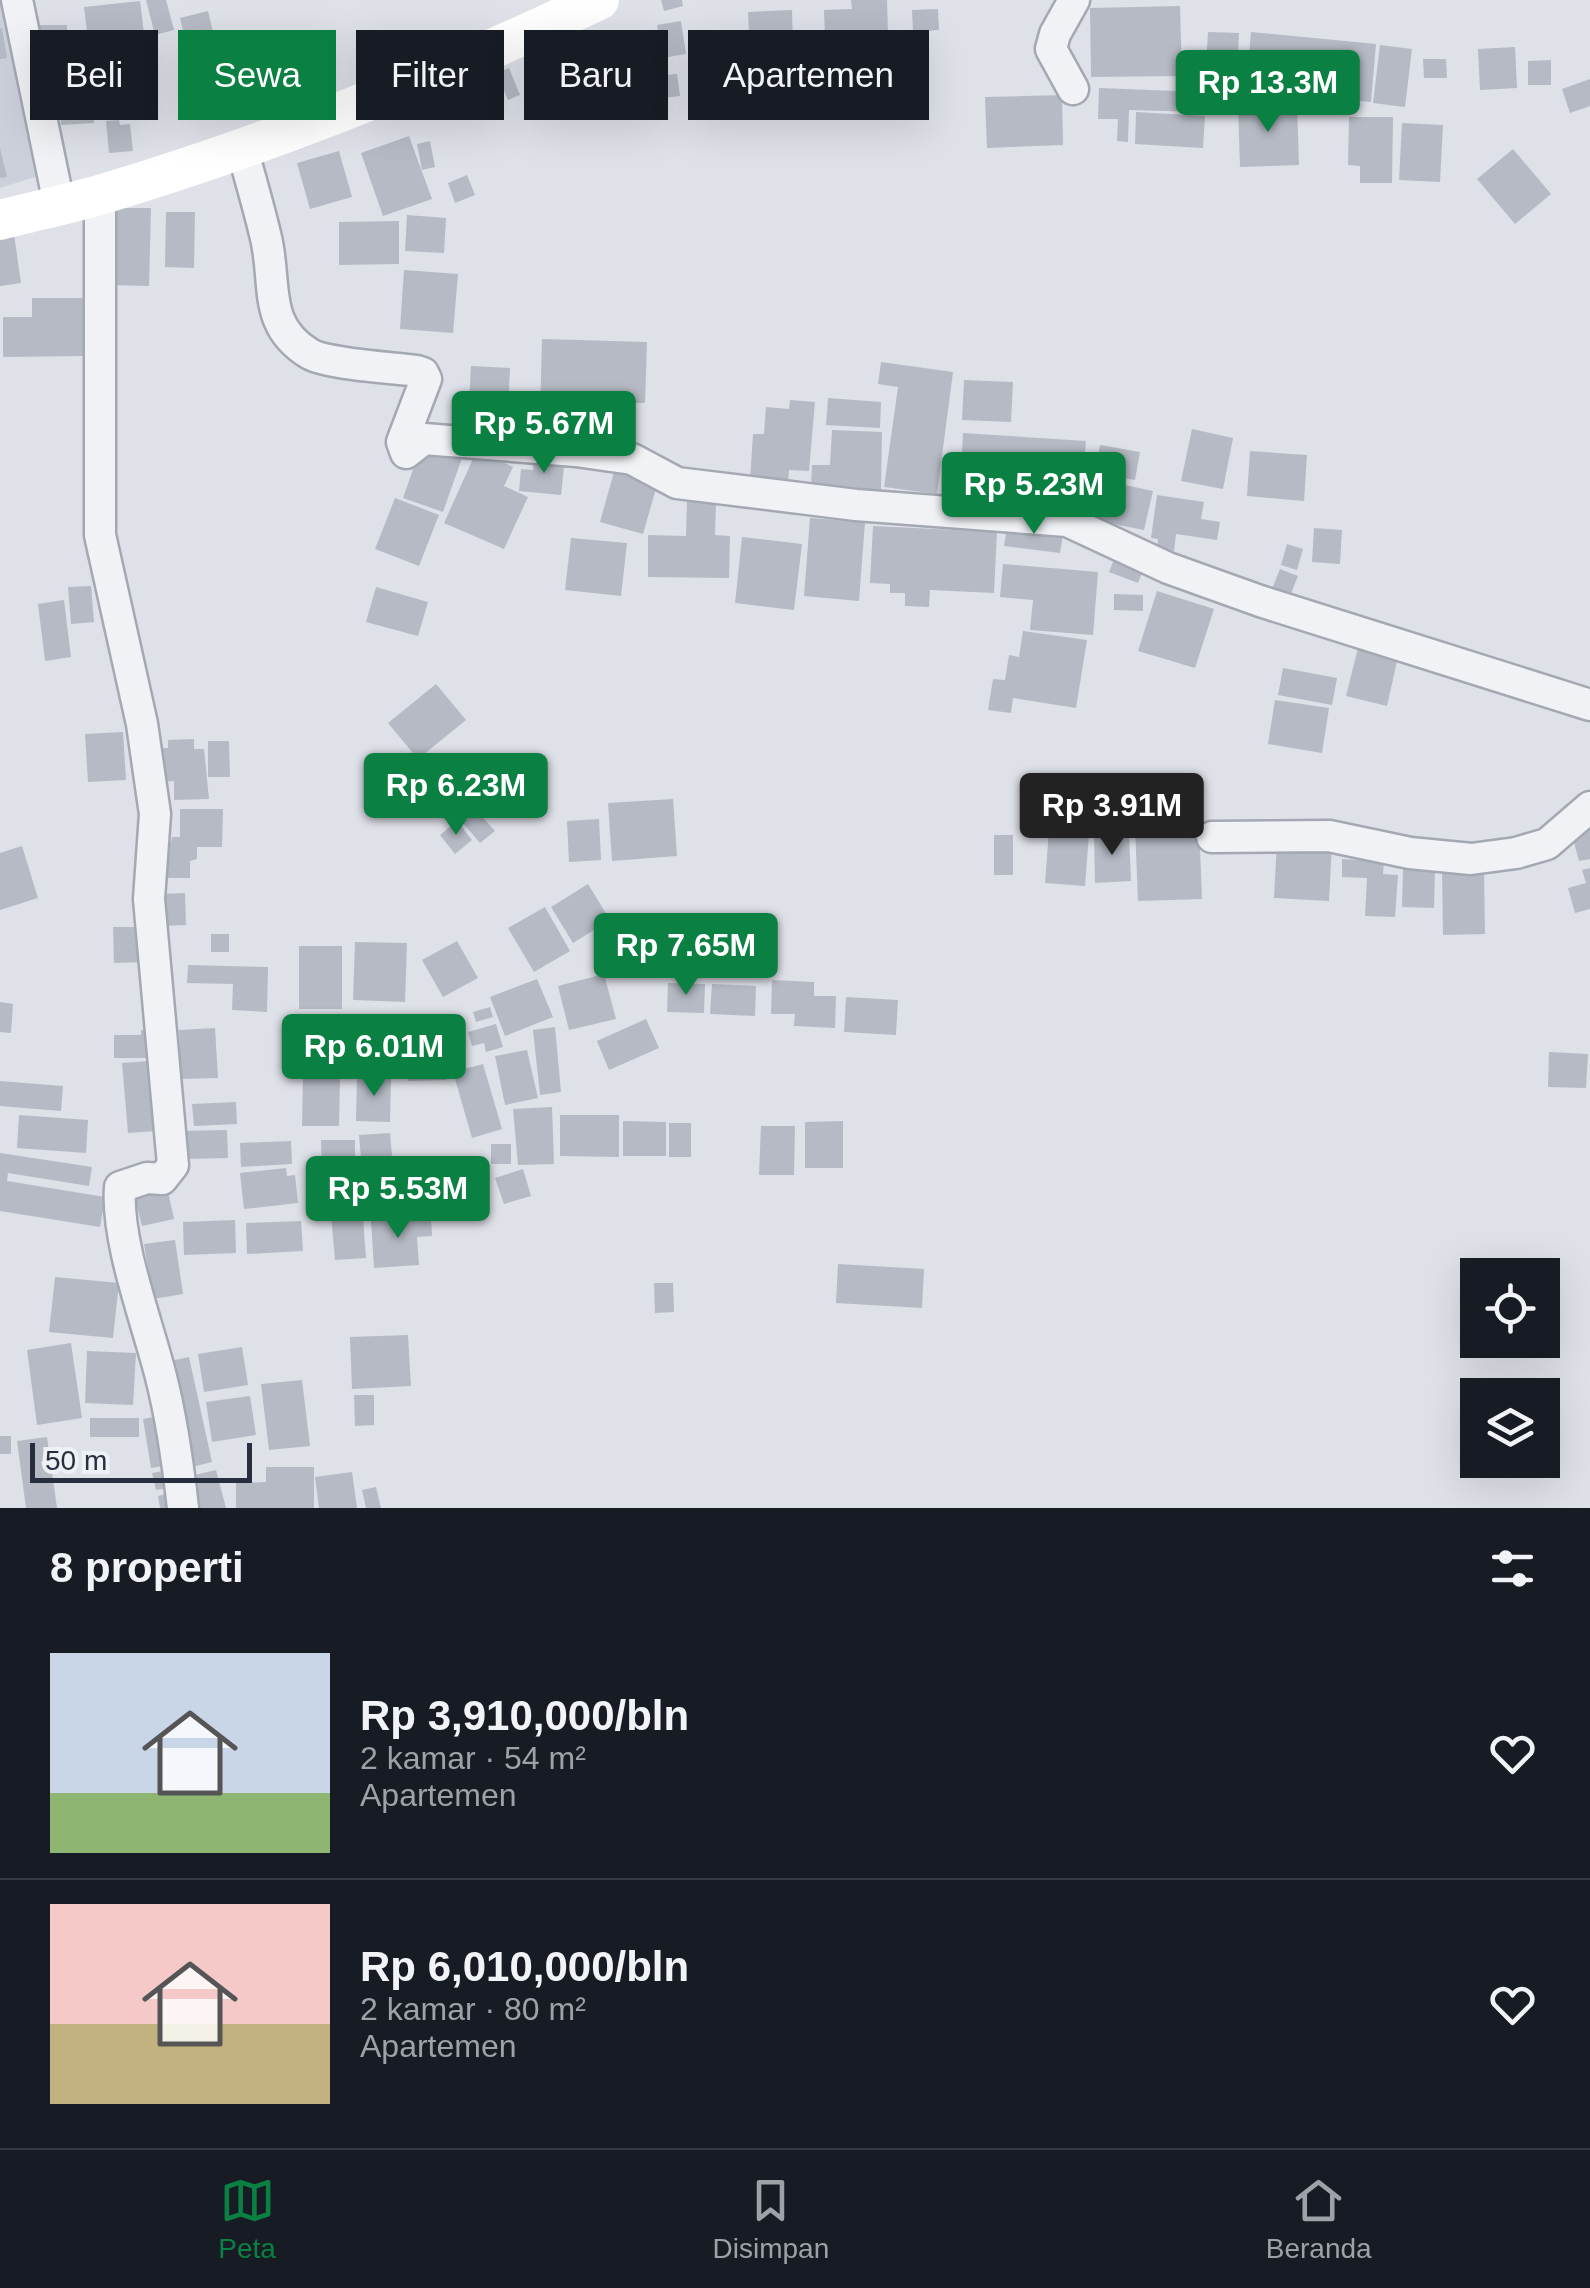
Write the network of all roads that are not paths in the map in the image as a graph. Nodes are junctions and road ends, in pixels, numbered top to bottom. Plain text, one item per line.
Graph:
1 (16, 0) edge
2 (599, 0) edge
3 (1074, 0) edge
4 (1073, 89) dead end
5 (242, 148) junction
6 (100, 195) junction
7 (59, 204) junction
8 (0, 220) edge
9 (1590, 704) edge
10 (1590, 807) edge
11 (1212, 837) dead end
12 (183, 1508) edge

1 - 7 street
2 - 5 main road
3 - 4 street
5 - 6 main road
5 - 9 street
6 - 7 main road
6 - 12 street
7 - 8 main road
10 - 11 street

